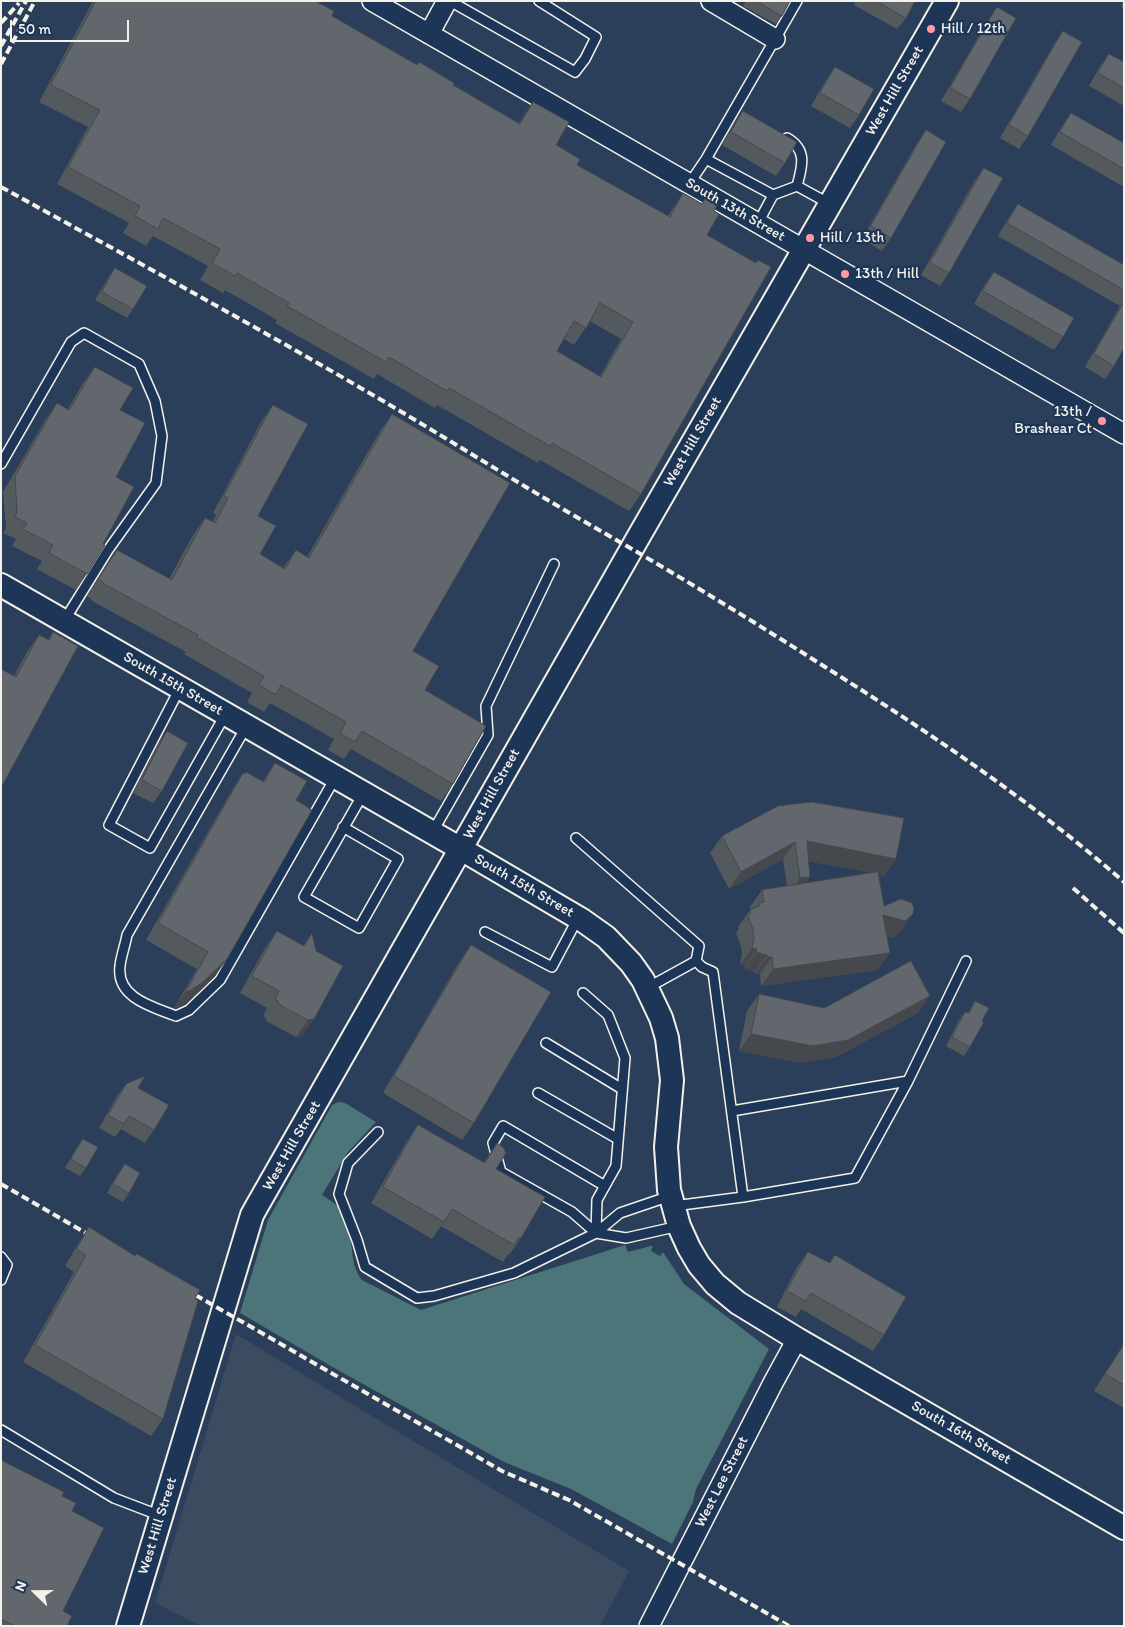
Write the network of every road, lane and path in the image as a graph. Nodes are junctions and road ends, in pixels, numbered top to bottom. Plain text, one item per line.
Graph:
1 (372, 1) edge
2 (449, 1) edge
3 (538, 1) edge
4 (711, 1) edge
5 (797, 1) edge
6 (947, 1) edge
7 (429, 34) junction
8 (775, 39) junction
9 (781, 134) edge
10 (706, 159) junction
11 (689, 184) junction
12 (797, 186) junction
13 (773, 195) junction
14 (830, 204) junction
15 (758, 223) junction
16 (804, 249) junction
17 (1121, 425) edge
18 (1, 464) edge
19 (554, 564) dead end
20 (1, 585) edge
21 (64, 621) junction
22 (180, 688) junction
23 (226, 714) junction
24 (246, 726) junction
25 (335, 778) junction
26 (363, 794) junction
27 (342, 827) junction
28 (432, 833) junction
29 (576, 838) dead end
30 (461, 849) junction
31 (578, 918) junction
32 (485, 932) dead end
33 (966, 960) dead end
34 (696, 961) junction
35 (647, 988) junction
36 (583, 992) dead end
37 (546, 1043) dead end
38 (908, 1081) junction
39 (622, 1088) junction
40 (538, 1093) dead end
41 (732, 1111) junction
42 (378, 1132) dead end
43 (618, 1139) junction
44 (605, 1186) junction
45 (743, 1197) junction
46 (674, 1210) junction
47 (596, 1233) junction
48 (1, 1257) edge
49 (1, 1280) edge
50 (797, 1339) junction
51 (1, 1430) edge
52 (161, 1516) junction
53 (1124, 1528) edge
54 (128, 1626) edge
55 (649, 1626) edge

1 - 7 street, South 13th Street
2 - 3 lane
2 - 7 street
4 - 8 street
5 - 8 lane
6 - 14 street, West Hill Street
7 - 11 street, South 13th Street
8 - 10 lane
9 - 12 lane
10 - 11 lane
10 - 13 lane
11 - 15 street, South 13th Street
12 - 13 lane
12 - 14 lane
13 - 15 lane
14 - 16 street, West Hill Street
15 - 16 street, South 13th Street
16 - 17 street, South 13th Street
16 - 30 street, West Hill Street
18 - 21 lane
19 - 28 lane
20 - 21 street, South 15th Street
21 - 22 street, South 15th Street
22 - 23 street, South 15th Street
22 - 23 lane
23 - 24 street, South 15th Street
24 - 25 street, South 15th Street
24 - 25 lane
25 - 26 street, South 15th Street
26 - 27 lane
26 - 28 street, South 15th Street
27 - 27 lane
28 - 30 street, South 15th Street
29 - 34 lane
30 - 31 street, South 15th Street
30 - 52 street, West Hill Street
31 - 32 lane
31 - 35 street, South 15th Street
33 - 38 lane
34 - 35 lane
34 - 41 lane
35 - 46 street, South 15th Street
36 - 39 lane
37 - 39 lane
38 - 41 lane
38 - 45 lane
39 - 43 lane
40 - 43 lane
41 - 45 lane
42 - 47 lane
43 - 44 lane
44 - 47 lane
44 - 47 lane
45 - 46 lane
46 - 47 lane
46 - 47 lane
46 - 50 street, South 15th Street
48 - 49 lane
50 - 53 street, South 16th Street
50 - 55 street, West Lee Street
51 - 52 lane
52 - 54 street, West Hill Street

